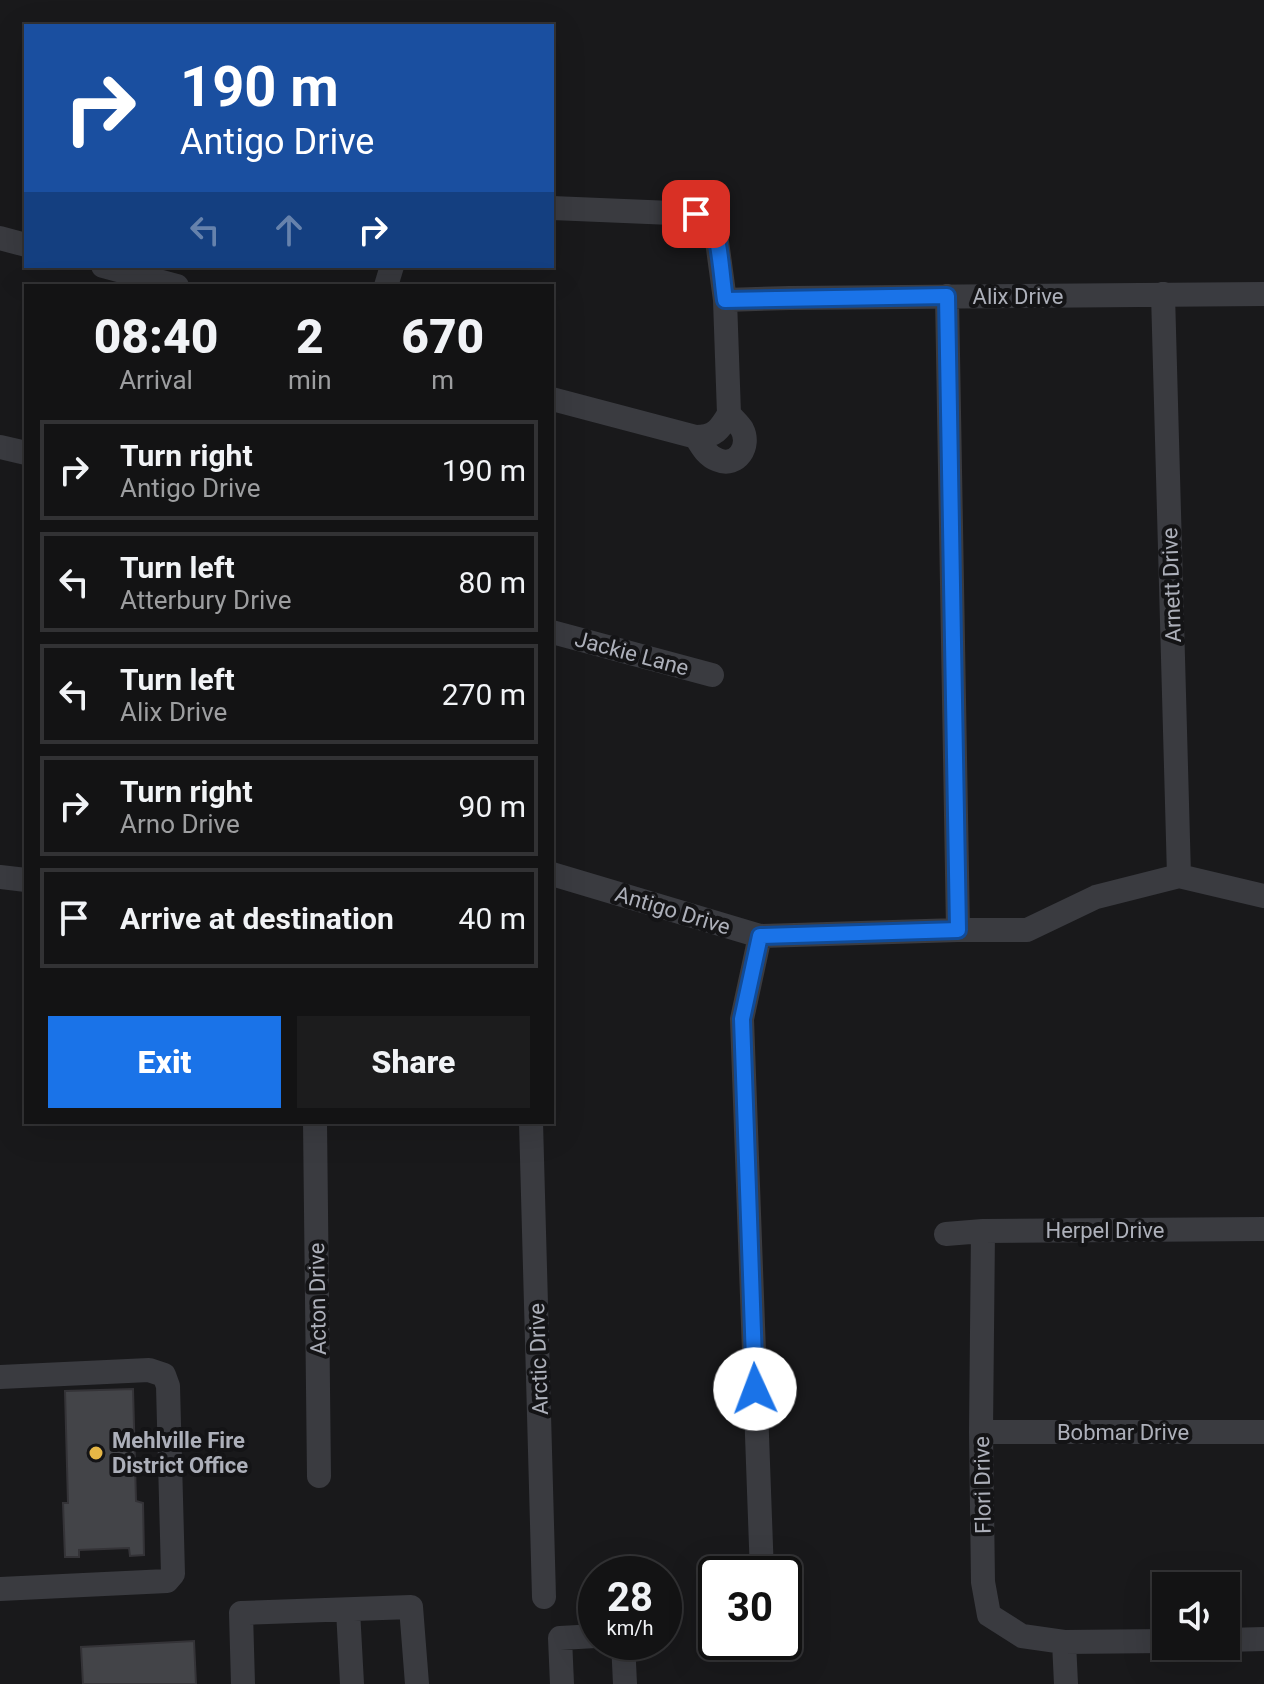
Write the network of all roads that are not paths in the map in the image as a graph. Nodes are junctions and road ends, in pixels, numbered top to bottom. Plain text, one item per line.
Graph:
1 (554, 208) edge
2 (0, 238) edge
3 (24, 244) edge
4 (110, 268) edge
5 (170, 284) edge
6 (1163, 294) junction
7 (1264, 294) edge
8 (947, 296) junction
9 (725, 300) junction
10 (554, 400) edge
11 (729, 414) junction
12 (696, 437) junction
13 (0, 447) edge
14 (24, 453) edge
15 (554, 633) edge
16 (712, 675) dead end
17 (554, 875) edge
18 (1179, 876) junction
19 (0, 877) edge
20 (24, 880) edge
21 (1264, 896) edge
22 (958, 930) junction
23 (760, 936) junction
24 (315, 1124) edge
25 (531, 1124) edge
26 (1264, 1229) edge
27 (983, 1231) junction
28 (946, 1234) dead end
29 (0, 1377) edge
30 (981, 1432) junction
31 (1264, 1432) edge
32 (319, 1476) dead end
33 (761, 1556) edge
34 (0, 1589) edge
35 (544, 1597) dead end
36 (348, 1610) junction
37 (578, 1637) edge
38 (1264, 1639) edge
39 (1240, 1640) edge
40 (1152, 1641) edge
41 (1064, 1642) junction
42 (624, 1660) edge
43 (243, 1684) edge
44 (352, 1684) edge
45 (417, 1684) edge
46 (562, 1684) edge
47 (625, 1684) edge
48 (1066, 1684) edge

1 - 9 street
2 - 3 street
4 - 5 street
6 - 7 street, Alix Drive
6 - 8 street, Alix Drive
6 - 18 street, Arnett Drive
8 - 9 street, Alix Drive
8 - 22 street
9 - 11 street
10 - 12 street
11 - 12 street
11 - 12 street
13 - 14 street
15 - 16 street, Jackie Lane
17 - 23 street, Antigo Drive
18 - 21 street, Antigo Drive
18 - 22 street, Antigo Drive
19 - 20 street
22 - 23 street, Antigo Drive
23 - 33 street
24 - 32 street, Acton Drive
25 - 35 street, Arctic Drive
26 - 27 street, Herpel Drive
27 - 28 street, Herpel Drive
27 - 30 street, Flori Drive
29 - 34 street
30 - 31 street, Bobmar Drive
30 - 41 street, Flori Drive
36 - 43 street
36 - 44 street
36 - 45 street
37 - 46 street
38 - 39 street
40 - 41 street
41 - 48 street
42 - 47 street

